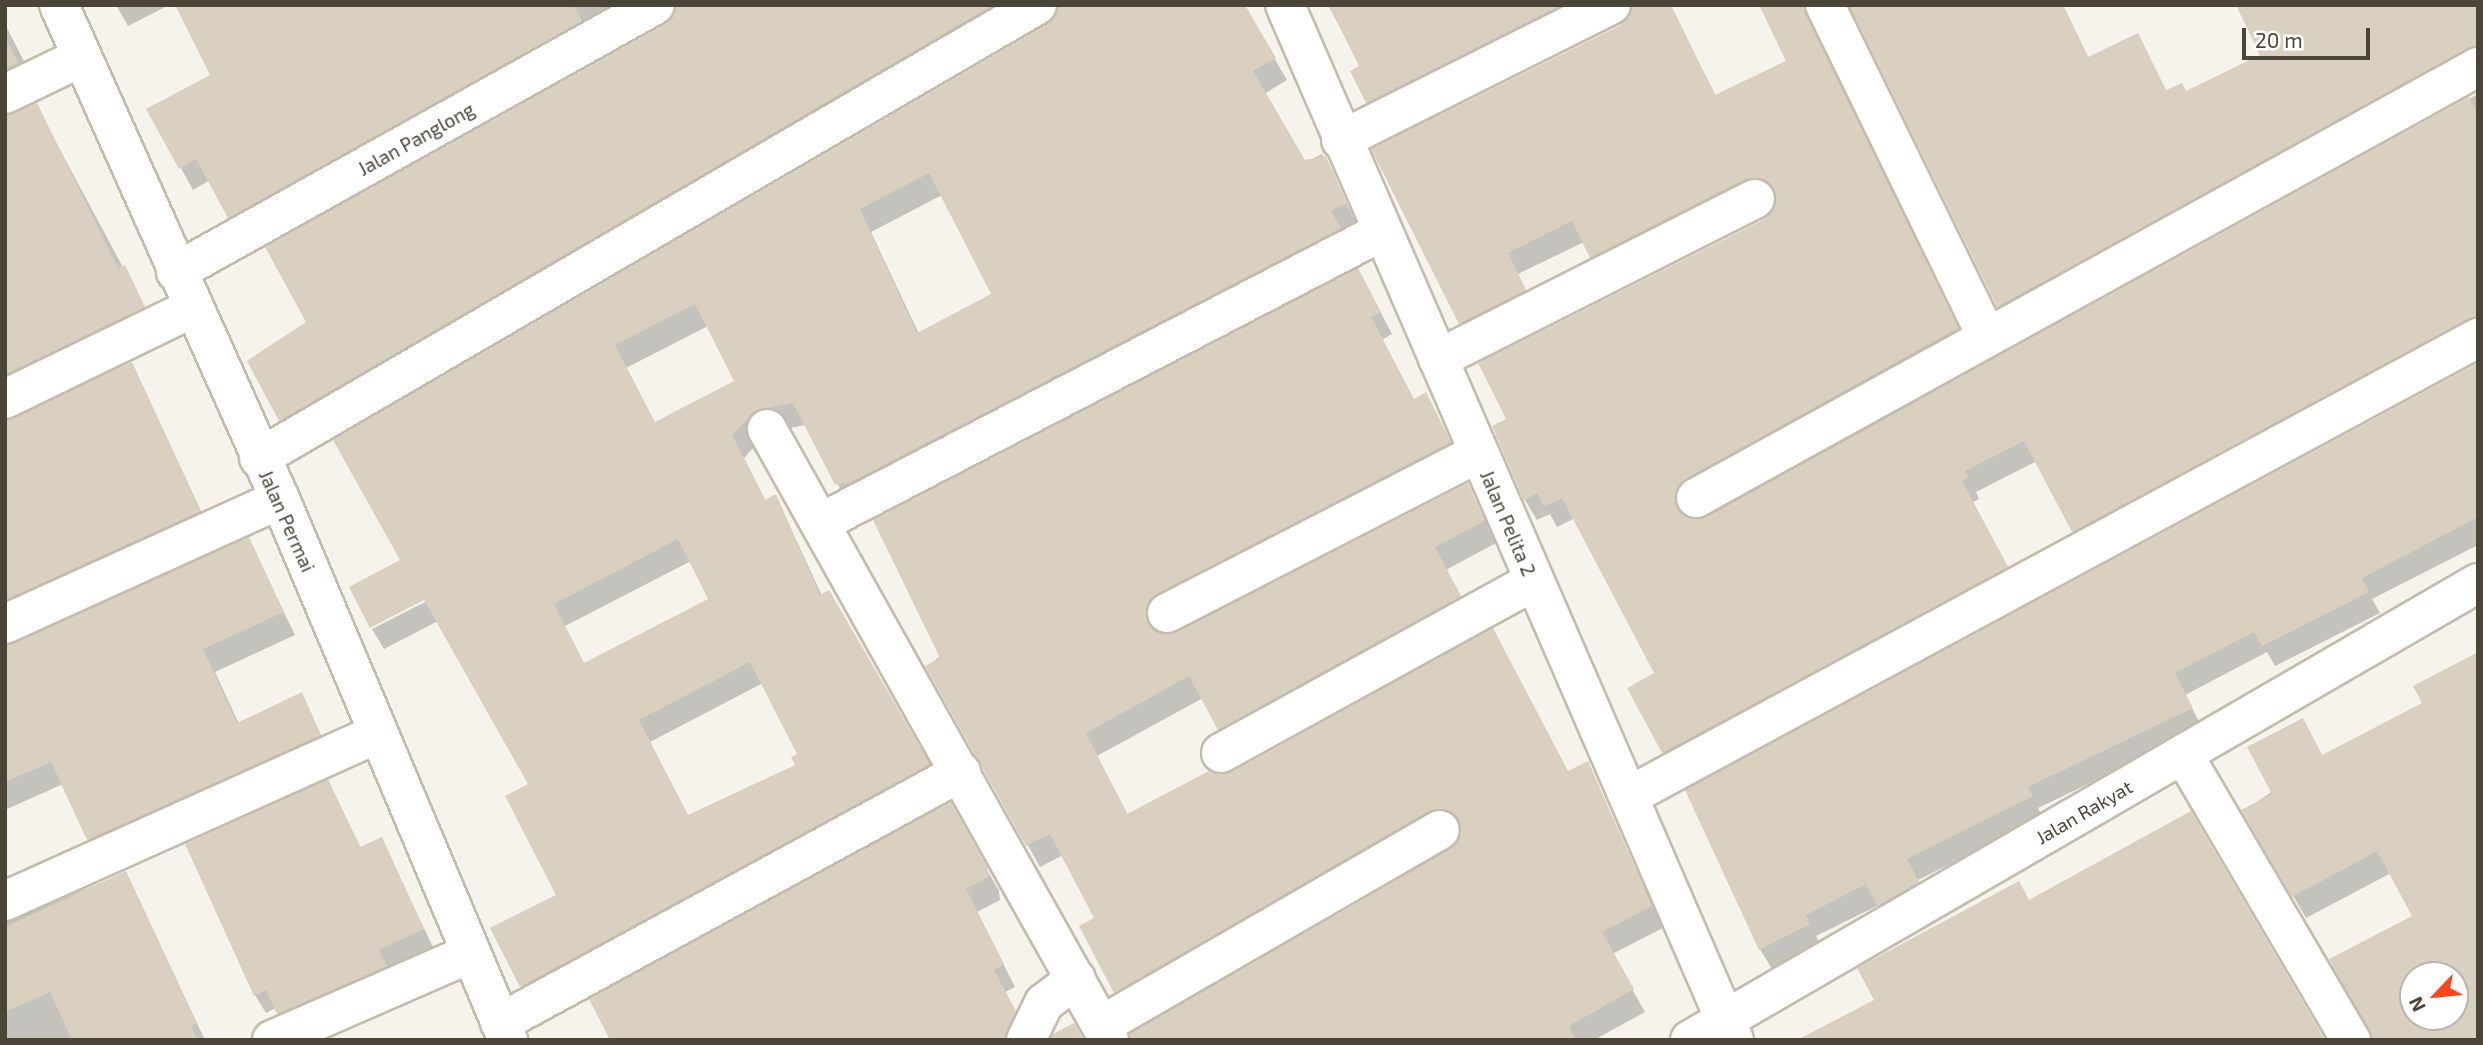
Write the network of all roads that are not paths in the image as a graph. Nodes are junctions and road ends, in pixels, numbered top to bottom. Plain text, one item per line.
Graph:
1 (59, 5) edge
2 (1037, 5) edge
3 (1284, 5) edge
4 (1611, 5) edge
5 (1825, 5) edge
6 (642, 8) edge
7 (82, 57) junction
8 (2478, 67) edge
9 (5, 94) edge
10 (1340, 140) junction
11 (1755, 199) dead end
12 (1379, 233) junction
13 (176, 272) junction
14 (192, 308) junction
15 (1986, 335) junction
16 (2478, 338) edge
17 (1438, 359) junction
18 (5, 399) edge
19 (767, 429) dead end
20 (1478, 453) junction
21 (259, 458) junction
22 (1696, 498) dead end
23 (280, 499) junction
24 (822, 522) junction
25 (1534, 582) junction
26 (2478, 583) edge
27 (1167, 613) dead end
28 (5, 624) edge
29 (376, 734) junction
30 (1221, 753) dead end
31 (2183, 754) junction
32 (961, 772) junction
33 (1629, 796) junction
34 (1440, 830) dead end
35 (5, 901) edge
36 (469, 954) junction
37 (1076, 979) junction
38 (1730, 1030) edge
39 (504, 1032) edge
40 (1106, 1032) edge
41 (272, 1040) edge
42 (1026, 1040) edge
43 (1690, 1040) edge
44 (2351, 1040) edge

1 - 7 street, Jalan Permai
2 - 21 street
3 - 10 street, Jalan Pelita 2
4 - 10 street
5 - 15 street
6 - 13 street, Jalan Panglong
7 - 9 street
7 - 13 street, Jalan Permai
8 - 15 street
10 - 12 street, Jalan Pelita 2
11 - 17 street
12 - 17 street, Jalan Pelita 2
12 - 24 street
13 - 14 street, Jalan Permai
14 - 18 street
14 - 21 street, Jalan Permai
15 - 22 street
16 - 33 street
17 - 20 street, Jalan Pelita 2
19 - 24 street
20 - 25 street, Jalan Pelita 2
20 - 27 street
21 - 23 street, Jalan Permai
23 - 28 street
23 - 29 street, Jalan Permai
24 - 32 street
25 - 30 street
25 - 33 street, Jalan Pelita 2
26 - 31 street, Jalan Rakyat
29 - 35 street
29 - 36 street, Jalan Permai
31 - 38 street, Jalan Rakyat
31 - 44 street
32 - 37 street
32 - 39 street
33 - 38 street, Jalan Pelita 2
34 - 40 street
36 - 39 street, Jalan Permai
36 - 41 street
37 - 40 street
37 - 42 street
38 - 43 street, Jalan Rakyat

